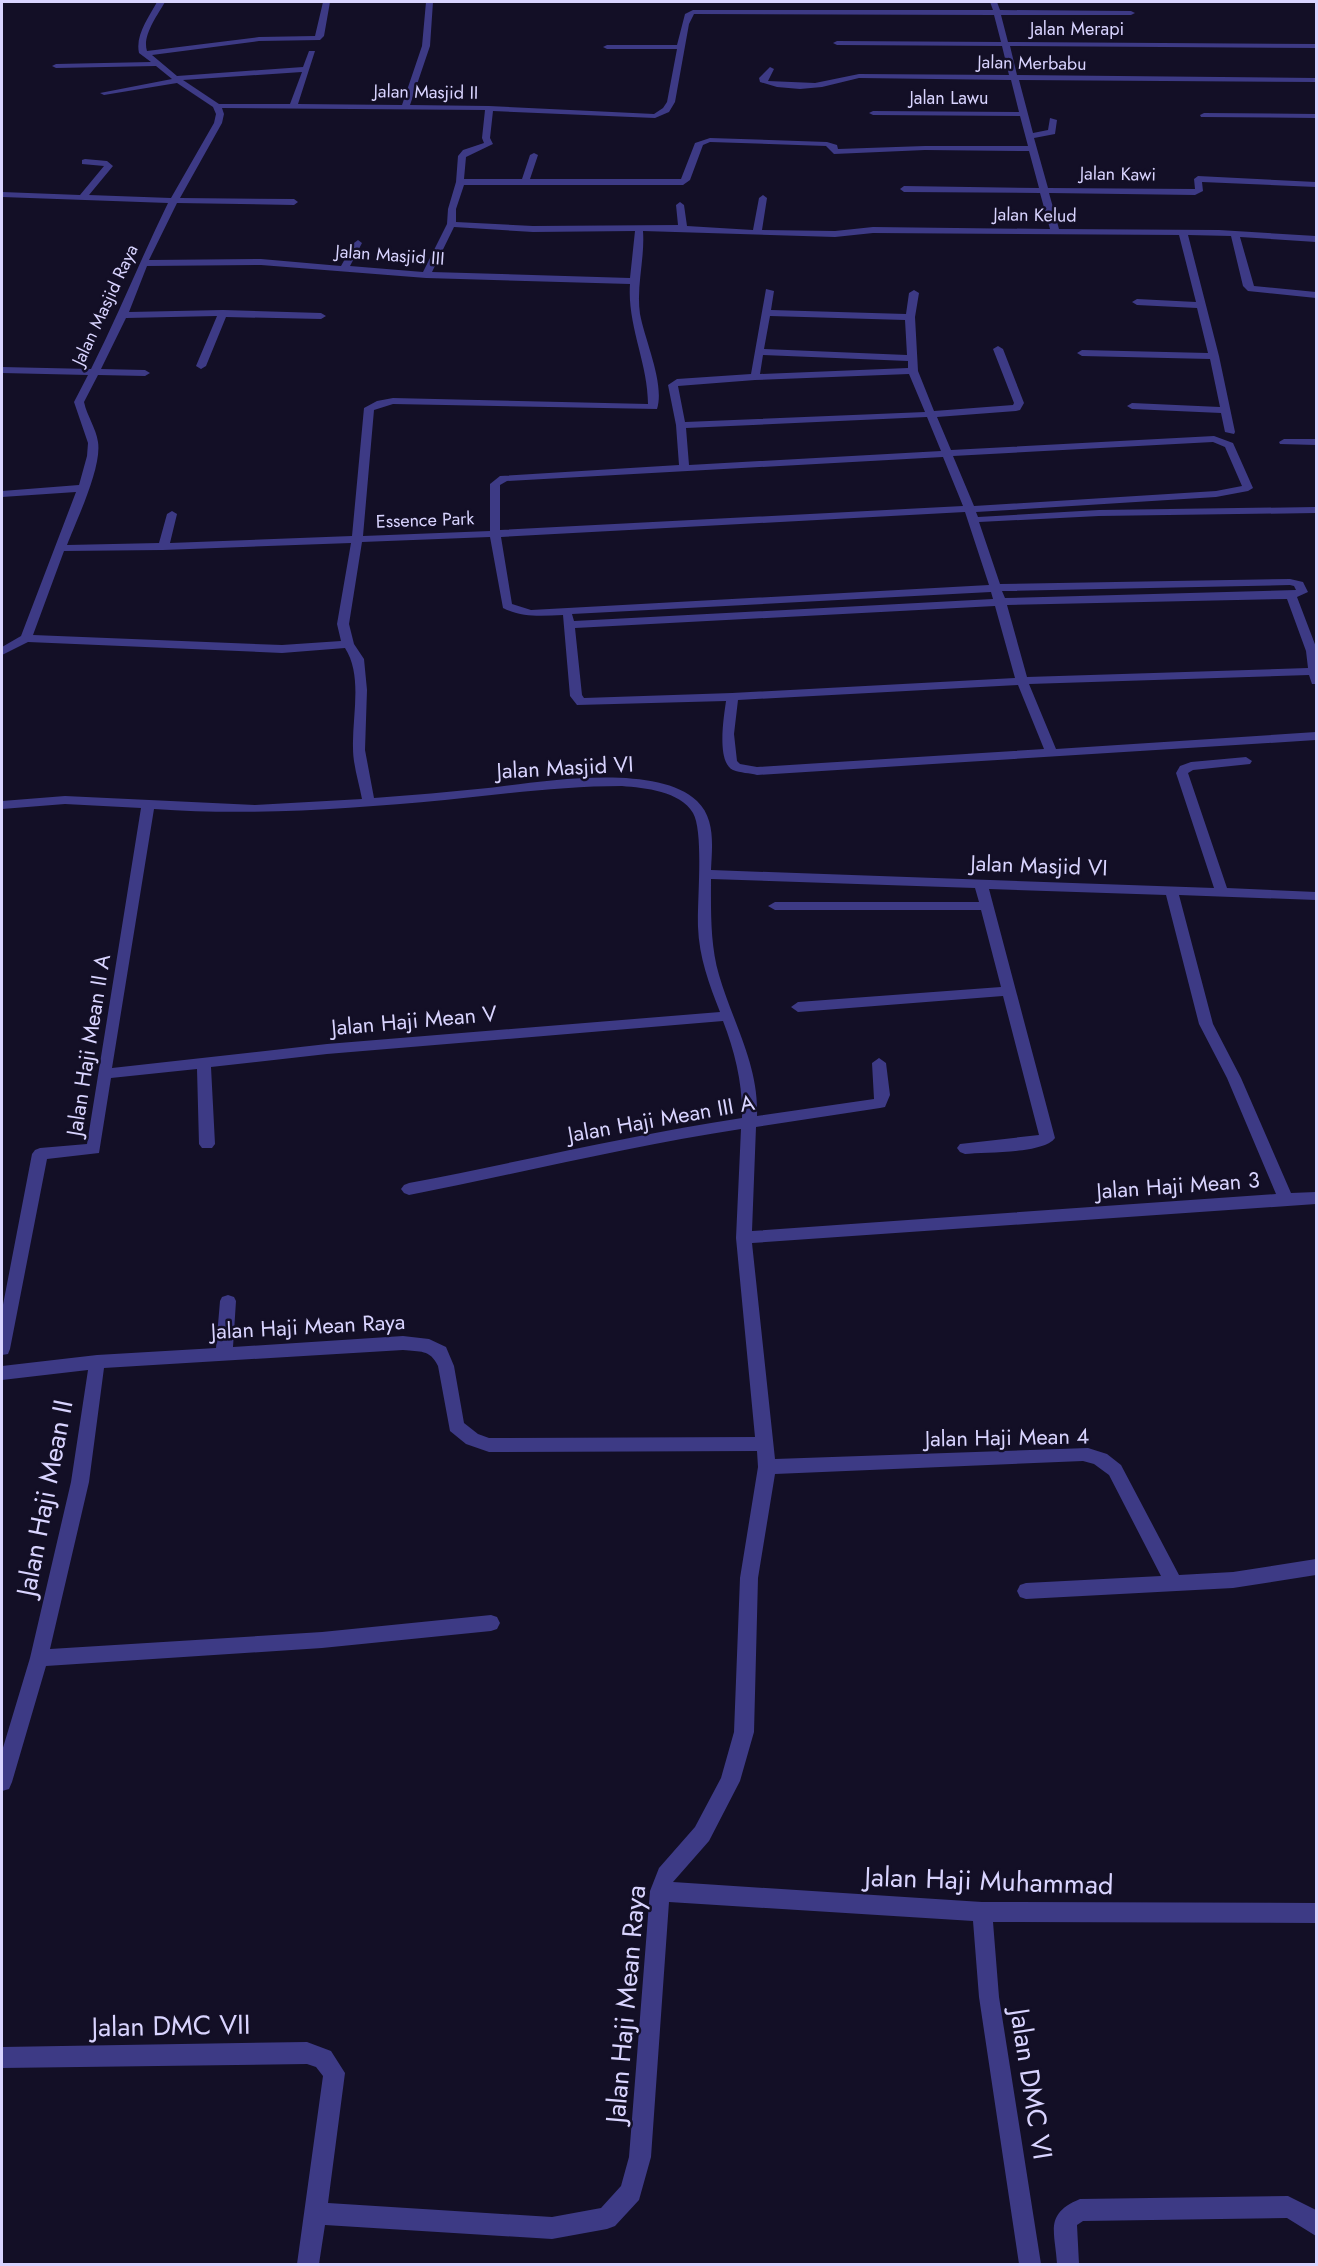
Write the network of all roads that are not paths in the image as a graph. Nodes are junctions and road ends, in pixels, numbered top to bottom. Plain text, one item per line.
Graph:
1 (161, 2) edge
2 (327, 2) edge
3 (429, 2) edge
4 (700, 2) edge
5 (994, 2) edge
6 (702, 11) junction
7 (997, 13) junction
8 (1131, 13) dead end
9 (837, 43) dead end
10 (1005, 44) junction
11 (1317, 46) edge
12 (608, 47) dead end
13 (682, 47) junction
14 (312, 53) dead end
15 (145, 54) junction
16 (157, 64) junction
17 (56, 66) dead end
18 (305, 69) junction
19 (770, 69) dead end
20 (1015, 78) junction
21 (176, 79) junction
22 (1317, 80) edge
23 (104, 93) dead end
24 (294, 105) junction
25 (217, 106) junction
26 (405, 107) junction
27 (489, 108) junction
28 (873, 113) dead end
29 (1024, 114) junction
30 (1204, 115) dead end
31 (1317, 116) edge
32 (1053, 120) dead end
33 (1031, 136) junction
34 (1034, 149) junction
35 (534, 155) dead end
36 (85, 162) dead end
37 (460, 182) junction
38 (525, 183) junction
39 (1317, 184) edge
40 (904, 189) dead end
41 (1044, 189) junction
42 (2, 194) edge
43 (82, 198) junction
44 (763, 198) dead end
45 (174, 200) junction
46 (294, 202) dead end
47 (681, 205) dead end
48 (451, 224) junction
49 (683, 228) junction
50 (639, 229) junction
51 (757, 232) junction
52 (1055, 232) junction
53 (1183, 233) junction
54 (1234, 235) junction
55 (1317, 239) edge
56 (358, 243) dead end
57 (143, 263) junction
58 (344, 268) junction
59 (426, 275) junction
60 (635, 280) junction
61 (769, 291) dead end
62 (914, 293) dead end
63 (1317, 295) edge
64 (1137, 302) dead end
65 (1201, 305) junction
66 (224, 313) junction
67 (766, 313) junction
68 (123, 315) junction
69 (321, 316) dead end
70 (910, 317) junction
71 (998, 349) dead end
72 (761, 352) junction
73 (1082, 353) dead end
74 (1214, 356) junction
75 (913, 358) junction
76 (201, 366) dead end
77 (2, 370) edge
78 (913, 371) junction
79 (92, 372) junction
80 (145, 373) dead end
81 (755, 377) junction
82 (1132, 406) dead end
83 (1224, 410) junction
84 (930, 414) junction
85 (681, 425) junction
86 (1230, 432) dead end
87 (1284, 442) dead end
88 (1317, 442) edge
89 (949, 454) junction
90 (684, 469) junction
91 (83, 488) junction
92 (2, 494) edge
93 (1317, 510) edge
94 (172, 514) dead end
95 (972, 515) junction
96 (495, 534) junction
97 (357, 539) junction
98 (163, 547) junction
99 (61, 548) junction
100 (994, 588) junction
101 (1292, 596) junction
102 (1000, 602) junction
103 (567, 610) junction
104 (569, 625) junction
105 (26, 638) junction
106 (348, 644) junction
107 (2, 650) edge
108 (1315, 676) edge
109 (1022, 681) junction
110 (732, 697) junction
111 (1317, 736) edge
112 (1052, 754) junction
113 (1246, 761) dead end
114 (369, 803) junction
115 (2, 806) edge
116 (148, 806) junction
117 (704, 874) junction
118 (981, 884) junction
119 (1171, 890) junction
120 (1222, 892) junction
121 (1317, 896) edge
122 (775, 906) dead end
123 (985, 906) junction
124 (1008, 991) junction
125 (798, 1007) dead end
126 (728, 1016) junction
127 (204, 1063) junction
128 (879, 1063) dead end
129 (104, 1074) junction
130 (749, 1125) junction
131 (207, 1144) dead end
132 (965, 1148) dead end
133 (409, 1189) dead end
134 (1317, 1198) edge
135 (1286, 1199) junction
136 (744, 1238) junction
137 (228, 1301) dead end
138 (2, 1350) edge
139 (224, 1354) junction
140 (97, 1362) junction
141 (2, 1372) edge
142 (766, 1444) junction
143 (767, 1467) junction
144 (1317, 1567) edge
145 (1174, 1584) junction
146 (1026, 1591) dead end
147 (491, 1623) dead end
148 (39, 1658) junction
149 (2, 1782) edge
150 (660, 1891) junction
151 (982, 1912) junction
152 (1317, 1912) edge
153 (2, 2058) edge
154 (315, 2213) junction
155 (1317, 2225) edge
156 (309, 2265) edge
157 (1030, 2265) edge
158 (1068, 2265) edge

1 - 15 street
2 - 15 street
3 - 26 street
4 - 6 street
5 - 7 street
6 - 7 street
6 - 13 street
7 - 8 street
7 - 10 street
9 - 10 street, Jalan Merapi
10 - 11 street, Jalan Merapi
10 - 20 street
12 - 13 street
13 - 27 street, Jalan Masjid II
14 - 18 street
15 - 16 street
16 - 17 street
16 - 21 street
18 - 21 street
18 - 24 street
19 - 20 street, Jalan Merbabu
20 - 22 street, Jalan Merbabu
20 - 29 street
21 - 23 street
21 - 25 street
24 - 25 street, Jalan Masjid II
24 - 26 street, Jalan Masjid II
25 - 45 street, Jalan Masjid Raya
26 - 27 street, Jalan Masjid II
27 - 37 street
28 - 29 street, Jalan Lawu
29 - 33 street
30 - 31 street
32 - 33 street
33 - 34 street
34 - 38 street
34 - 41 street
35 - 38 street
36 - 43 street
37 - 38 street
37 - 48 street
39 - 41 street, Jalan Kawi
40 - 41 street, Jalan Kawi
41 - 52 street
42 - 43 street
43 - 45 street
44 - 51 street
45 - 46 street
45 - 57 street, Jalan Masjid Raya
47 - 49 street
48 - 50 street
48 - 59 street
49 - 50 street
49 - 51 street
50 - 60 street
51 - 52 street, Jalan Kelud
52 - 53 street, Jalan Kelud
53 - 54 street, Jalan Kelud
53 - 65 street
54 - 55 street, Jalan Kelud
54 - 63 street
56 - 58 street
57 - 58 street, Jalan Masjid III
57 - 68 street, Jalan Masjid Raya
58 - 59 street, Jalan Masjid III
59 - 60 street, Jalan Masjid III
60 - 97 street
61 - 67 street
62 - 70 street
64 - 65 street
65 - 74 street
66 - 68 street
66 - 69 street
66 - 76 street
67 - 70 street
67 - 72 street
68 - 79 street, Jalan Masjid Raya
70 - 75 street
71 - 84 street
72 - 75 street
72 - 81 street
73 - 74 street
74 - 83 street
75 - 78 street
77 - 79 street
78 - 81 street
78 - 84 street
79 - 80 street
79 - 91 street, Jalan Masjid Raya
81 - 85 street
82 - 83 street
83 - 86 street
84 - 85 street
84 - 89 street
85 - 90 street
87 - 88 street
89 - 90 street
89 - 95 street
89 - 95 street
90 - 96 street
91 - 92 street
91 - 99 street, Jalan Masjid Raya
93 - 95 street
94 - 98 street
95 - 96 street, Essence Park
95 - 100 street
96 - 97 street, Essence Park
96 - 103 street
97 - 98 street, Essence Park
97 - 106 street
98 - 99 street, Essence Park
99 - 105 street, Jalan Masjid Raya
100 - 101 street
100 - 102 street
100 - 103 street
101 - 102 street
101 - 108 street
102 - 104 street
102 - 109 street
103 - 104 street
104 - 110 street
105 - 106 street
105 - 107 street
106 - 114 street
108 - 109 street
109 - 110 street
109 - 112 street
110 - 112 street
111 - 112 street
113 - 120 street
114 - 116 street, Jalan Masjid VI
114 - 117 street, Jalan Masjid VI
115 - 116 street, Jalan Masjid VI
116 - 129 street, Jalan Haji Mean II A
117 - 118 street, Jalan Masjid VI
117 - 126 street, Jalan Haji Mean Raya
118 - 119 street, Jalan Masjid VI
118 - 123 street
119 - 120 street, Jalan Masjid VI
119 - 135 street, Jalan Haji Mean 3
120 - 121 street, Jalan Masjid VI
122 - 123 street
123 - 124 street
124 - 125 street
124 - 132 street
126 - 127 street, Jalan Haji Mean V
126 - 130 street, Jalan Haji Mean Raya
127 - 129 street, Jalan Haji Mean V
127 - 131 street
128 - 130 street, Jalan Haji Mean III A
129 - 138 street, Jalan Haji Mean II A
130 - 133 street, Jalan Haji Mean III A
130 - 136 street, Jalan Haji Mean Raya
134 - 135 street
135 - 136 street, Jalan Haji Mean 3
136 - 142 street, Jalan Haji Mean Raya
137 - 139 street
139 - 140 street, Jalan Haji Mean Raya
139 - 142 street, Jalan Haji Mean Raya
140 - 141 street, Jalan Haji Mean Raya
140 - 148 street, Jalan Haji Mean II
142 - 143 street, Jalan Haji Mean Raya
143 - 145 street, Jalan Haji Mean 4
143 - 150 street, Jalan Haji Mean Raya
144 - 145 street
145 - 146 street
147 - 148 street
148 - 149 street, Jalan Haji Mean II
150 - 151 street, Jalan Haji Muhammad
150 - 154 street, Jalan Haji Mean Raya
151 - 152 street, Jalan Haji Muhammad
151 - 157 street, Jalan DMC VI
153 - 154 street, Jalan DMC VII
154 - 156 street
155 - 158 street

